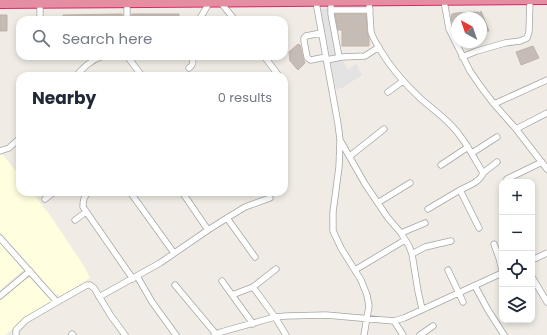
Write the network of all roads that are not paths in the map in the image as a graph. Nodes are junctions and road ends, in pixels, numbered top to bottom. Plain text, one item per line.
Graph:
1 (530, 0) edge
2 (547, 0) edge
3 (444, 1) edge
4 (316, 2) junction
5 (370, 2) junction
6 (127, 3) junction
7 (209, 3) junction
8 (221, 3) junction
9 (0, 4) edge
10 (40, 4) junction
11 (331, 6) junction
12 (370, 10) junction
13 (40, 16) edge
14 (127, 16) edge
15 (201, 16) edge
16 (232, 16) edge
17 (321, 33) junction
18 (379, 48) junction
19 (462, 56) junction
20 (339, 57) junction
21 (326, 58) junction
22 (93, 60) edge
23 (130, 60) edge
24 (192, 60) edge
25 (267, 60) edge
26 (189, 68) dead end
27 (80, 72) edge
28 (139, 72) edge
29 (276, 72) edge
30 (547, 80) edge
31 (403, 81) junction
32 (388, 92) dead end
33 (494, 104) junction
34 (547, 113) edge
35 (516, 129) junction
36 (384, 130) dead end
37 (497, 137) dead end
38 (340, 140) junction
39 (16, 142) edge
40 (468, 147) junction
41 (0, 151) edge
42 (472, 154) junction
43 (350, 156) junction
44 (497, 162) dead end
45 (542, 162) junction
46 (441, 165) dead end
47 (547, 169) edge
48 (483, 172) junction
49 (507, 179) dead end
50 (410, 183) dead end
51 (460, 190) junction
52 (49, 196) edge
53 (85, 196) edge
54 (133, 196) edge
55 (185, 196) edge
56 (270, 198) dead end
57 (46, 199) dead end
58 (379, 202) junction
59 (428, 209) dead end
60 (86, 212) junction
61 (227, 218) junction
62 (75, 220) dead end
63 (425, 223) dead end
64 (479, 228) dead end
65 (208, 230) junction
66 (401, 233) junction
67 (0, 238) edge
68 (405, 240) junction
69 (451, 241) dead end
70 (494, 244) dead end
71 (547, 253) edge
72 (174, 254) junction
73 (412, 254) junction
74 (255, 258) dead end
75 (499, 258) edge
76 (535, 259) edge
77 (276, 269) dead end
78 (355, 270) junction
79 (448, 270) dead end
80 (30, 271) junction
81 (499, 274) edge
82 (135, 277) junction
83 (222, 281) dead end
84 (535, 282) edge
85 (175, 285) dead end
86 (474, 286) junction
87 (253, 287) junction
88 (458, 293) junction
89 (232, 295) junction
90 (0, 296) edge
91 (99, 297) junction
92 (57, 302) junction
93 (462, 302) dead end
94 (547, 302) edge
95 (422, 309) junction
96 (275, 317) junction
97 (367, 319) junction
98 (394, 321) junction
99 (253, 324) junction
100 (432, 326) dead end
101 (233, 329) junction
102 (365, 334) edge
103 (16, 335) edge
104 (124, 335) edge
105 (176, 335) edge
106 (215, 335) edge
107 (238, 335) edge
108 (286, 335) edge
109 (403, 335) edge
110 (420, 335) edge
111 (504, 335) edge

1 - 2 highway
1 - 3 highway
1 - 19 street
3 - 5 highway
3 - 19 street
4 - 8 highway
4 - 11 highway
4 - 17 street
5 - 11 highway
5 - 12 street
6 - 7 highway
6 - 10 highway
6 - 14 street
7 - 8 highway
7 - 15 street
8 - 16 street
9 - 10 highway
10 - 13 street
11 - 12 street
11 - 20 street
12 - 18 street
17 - 21 street
17 - 21 street
18 - 20 street
18 - 31 street
19 - 33 street
20 - 21 street
21 - 38 street
22 - 27 street
23 - 28 street
24 - 26 street
25 - 29 street
30 - 33 street
31 - 32 street
31 - 40 street
33 - 35 street
34 - 35 street
35 - 45 street
36 - 43 street
37 - 42 street
38 - 43 street
38 - 78 street
39 - 41 street
40 - 42 street
40 - 46 street
42 - 48 street
43 - 58 street
44 - 48 street
45 - 47 street
45 - 49 street
48 - 51 street
50 - 58 street
51 - 59 street
51 - 64 street
52 - 57 street
53 - 60 street
54 - 72 street
55 - 65 street
56 - 61 street
58 - 66 street
60 - 62 street
60 - 82 street
61 - 65 street
61 - 74 street
63 - 66 street
65 - 72 street
66 - 68 street
67 - 80 street
68 - 73 street
68 - 78 street
69 - 73 street
70 - 75 street
71 - 76 street
72 - 82 street
73 - 95 street
77 - 87 street
78 - 97 street
79 - 88 street
80 - 90 street
80 - 92 street
81 - 86 street
82 - 91 street
82 - 105 street
83 - 89 street
84 - 94 street
85 - 106 street
86 - 88 street
86 - 111 street
87 - 89 street
87 - 96 street
88 - 93 street
88 - 95 street
89 - 99 street
91 - 92 street
91 - 104 street
92 - 103 street
95 - 98 street
96 - 97 street
96 - 99 street
96 - 108 street
97 - 98 street
97 - 102 street
98 - 109 street
99 - 101 street
100 - 110 street
101 - 106 street
101 - 107 street

